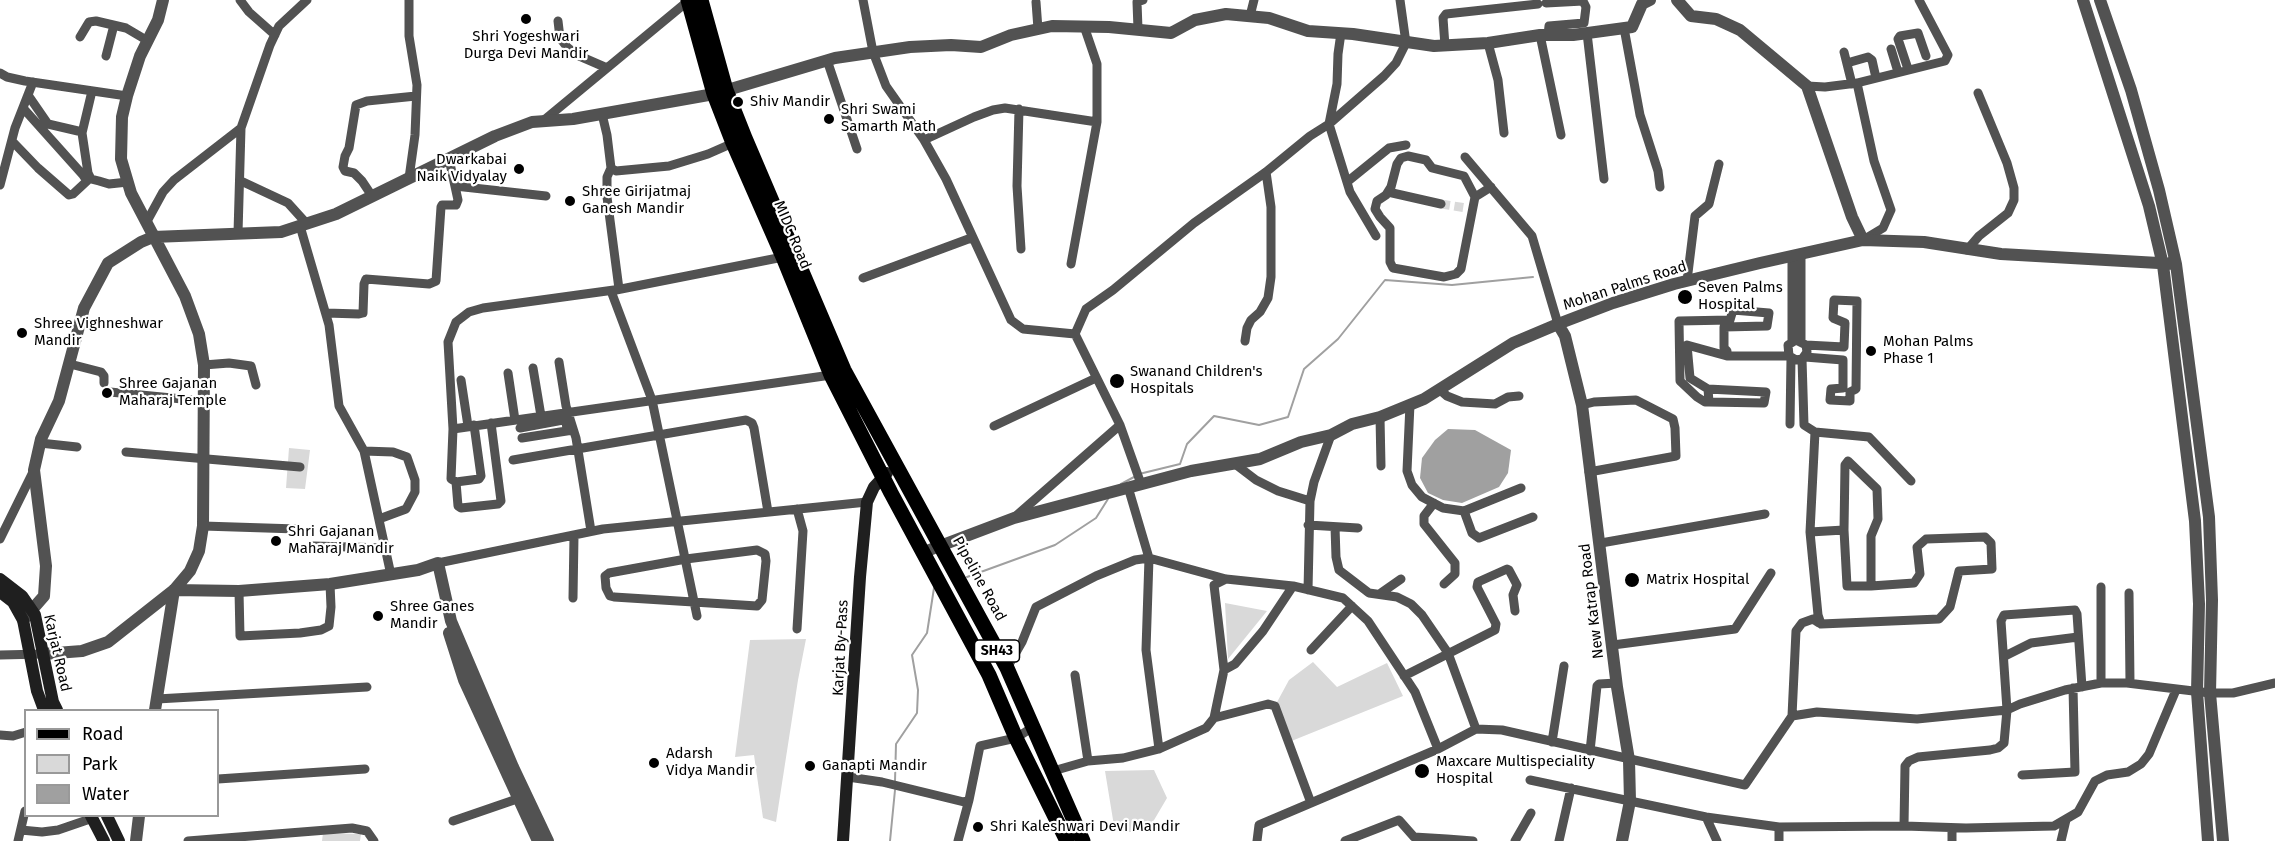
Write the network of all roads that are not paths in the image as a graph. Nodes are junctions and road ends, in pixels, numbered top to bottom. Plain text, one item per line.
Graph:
1 (163, 0) edge
2 (240, 0) edge
3 (307, 0) edge
4 (409, 0) edge
5 (688, 0) edge
6 (701, 0) edge
7 (863, 0) edge
8 (1138, 0) edge
9 (1254, 0) edge
10 (1400, 0) edge
11 (1650, 0) edge
12 (1677, 0) edge
13 (1919, 0) edge
14 (2083, 0) edge
15 (2100, 0) edge
16 (1036, 2) dead end
17 (1250, 16) junction
18 (558, 21) dead end
19 (114, 25) junction
20 (1084, 26) junction
21 (1624, 28) junction
22 (1038, 29) junction
23 (1138, 29) junction
24 (1341, 33) junction
25 (1587, 33) junction
26 (275, 34) junction
27 (1544, 35) junction
28 (80, 37) dead end
29 (148, 41) junction
30 (1406, 43) junction
31 (1488, 43) junction
32 (1445, 46) junction
33 (1891, 49) dead end
34 (873, 52) junction
35 (1844, 52) dead end
36 (106, 56) dead end
37 (827, 60) junction
38 (1847, 63) junction
39 (2122, 64) junction
40 (1907, 67) junction
41 (607, 68) junction
42 (2106, 69) junction
43 (1898, 72) junction
44 (0, 73) edge
45 (1876, 78) junction
46 (33, 82) junction
47 (1854, 84) junction
48 (1807, 86) junction
49 (90, 91) junction
50 (720, 92) junction
51 (1978, 93) dead end
52 (28, 95) junction
53 (127, 96) junction
54 (416, 96) junction
55 (23, 108) junction
56 (1019, 109) junction
57 (602, 114) junction
58 (543, 121) junction
59 (1097, 122) junction
60 (1329, 124) junction
61 (241, 128) junction
62 (78, 131) dead end
63 (1504, 133) dead end
64 (1561, 135) dead end
65 (924, 140) junction
66 (12, 141) junction
67 (733, 143) junction
68 (1406, 145) dead end
69 (856, 149) dead end
70 (1465, 158) dead end
71 (449, 159) junction
72 (1719, 164) dead end
73 (611, 168) junction
74 (1266, 172) junction
75 (86, 174) junction
76 (409, 178) junction
77 (1604, 179) dead end
78 (241, 181) junction
79 (1347, 182) junction
80 (128, 183) junction
81 (0, 185) edge
82 (455, 186) junction
83 (1491, 187) junction
84 (1660, 187) dead end
85 (1388, 192) junction
86 (372, 196) junction
87 (546, 196) dead end
88 (1475, 196) junction
89 (1441, 204) tunnel mouth
90 (146, 223) junction
91 (303, 225) junction
92 (238, 233) junction
93 (1376, 236) dead end
94 (153, 237) junction
95 (971, 238) junction
96 (1863, 240) junction
97 (1021, 249) dead end
98 (1967, 250) junction
99 (1797, 256) junction
100 (783, 257) junction
101 (1071, 264) dead end
102 (2176, 264) junction
103 (2163, 265) junction
104 (862, 278) dead end
105 (1687, 281) junction
106 (616, 290) junction
107 (326, 314) junction
108 (1558, 324) junction
109 (1075, 334) junction
110 (1245, 341) dead end
111 (1799, 342) junction
112 (1726, 356) junction
113 (1790, 357) junction
114 (1803, 358) junction
115 (559, 362) dead end
116 (70, 364) junction
117 (204, 365) junction
118 (533, 368) dead end
119 (508, 373) dead end
120 (831, 375) junction
121 (1096, 378) junction
122 (461, 380) dead end
123 (104, 383) dead end
124 (256, 385) dead end
125 (1439, 389) junction
126 (1708, 389) junction
127 (110, 392) dead end
128 (1518, 396) dead end
129 (652, 400) junction
130 (203, 401) junction
131 (1709, 402) junction
132 (1410, 404) junction
133 (1582, 405) junction
134 (568, 413) junction
135 (557, 417) junction
136 (1380, 417) junction
137 (539, 419) junction
138 (490, 423) junction
139 (1790, 424) dead end
140 (1120, 425) junction
141 (471, 426) junction
142 (521, 426) junction
143 (994, 426) dead end
144 (453, 429) junction
145 (571, 431) junction
146 (1815, 432) junction
147 (660, 435) junction
148 (1331, 435) junction
149 (40, 443) junction
150 (77, 447) dead end
151 (577, 449) junction
152 (364, 451) junction
153 (126, 452) dead end
154 (202, 459) junction
155 (513, 460) dead end
156 (1235, 464) junction
157 (1381, 466) dead end
158 (300, 467) dead end
159 (34, 470) junction
160 (890, 472) junction
161 (1589, 472) junction
162 (1140, 481) junction
163 (1911, 481) dead end
164 (456, 482) junction
165 (1126, 488) junction
166 (1521, 488) dead end
167 (1310, 501) junction
168 (867, 502) junction
169 (1434, 503) junction
170 (797, 509) junction
171 (1464, 511) junction
172 (768, 512) junction
173 (1765, 514) dead end
174 (1533, 517) dead end
175 (1014, 518) junction
176 (379, 519) junction
177 (678, 521) junction
178 (1308, 525) junction
179 (204, 526) junction
180 (1335, 527) junction
181 (1844, 527) junction
182 (1358, 528) dead end
183 (297, 529) dead end
184 (1811, 529) junction
185 (591, 531) junction
186 (574, 536) junction
187 (0, 539) edge
188 (1601, 543) junction
189 (939, 545) junction
190 (313, 546) dead end
191 (385, 548) junction
192 (924, 552) junction
193 (1149, 558) junction
194 (686, 559) junction
195 (434, 564) junction
196 (1771, 573) dead end
197 (391, 575) junction
198 (0, 579) edge
199 (1226, 579) junction
200 (1401, 579) dead end
201 (330, 584) junction
202 (1444, 584) dead end
203 (1293, 586) junction
204 (1871, 586) junction
205 (2101, 587) dead end
206 (174, 590) junction
207 (1308, 590) junction
208 (239, 591) junction
209 (0, 592) edge
210 (1381, 593) junction
211 (2129, 593) dead end
212 (573, 598) dead end
213 (694, 601) junction
214 (1352, 606) junction
215 (1515, 611) dead end
216 (28, 615) junction
217 (697, 616) dead end
218 (1819, 623) junction
219 (797, 629) dead end
220 (2079, 637) junction
221 (1613, 645) junction
222 (1311, 651) dead end
223 (1448, 653) junction
224 (29, 654) junction
225 (43, 654) junction
226 (0, 655) edge
227 (2005, 656) junction
228 (1564, 666) dead end
229 (1007, 668) junction
230 (1224, 670) junction
231 (1075, 675) dead end
232 (1404, 676) junction
233 (1617, 683) junction
234 (2101, 683) junction
235 (2130, 683) junction
236 (2275, 683) edge
237 (367, 687) dead end
238 (2077, 687) junction
239 (2176, 690) junction
240 (2197, 692) junction
241 (2210, 693) junction
242 (156, 705) edge
243 (43, 709) edge
244 (57, 709) edge
245 (2007, 710) junction
246 (1792, 716) junction
247 (1214, 718) junction
248 (1033, 727) junction
249 (1476, 729) junction
250 (24, 733) edge
251 (0, 735) edge
252 (1016, 738) junction
253 (1552, 742) junction
254 (1158, 749) junction
255 (1438, 749) junction
256 (1590, 751) junction
257 (1629, 760) junction
258 (1088, 761) junction
259 (365, 769) dead end
260 (1053, 771) junction
261 (2022, 775) dead end
262 (848, 777) junction
263 (219, 779) edge
264 (1530, 780) dead end
265 (1571, 788) junction
266 (517, 799) junction
267 (969, 800) junction
268 (1630, 801) junction
269 (1311, 803) junction
270 (1531, 813) dead end
271 (24, 816) edge
272 (92, 817) edge
273 (108, 817) edge
274 (139, 817) edge
275 (1706, 817) junction
276 (2066, 820) junction
277 (453, 821) dead end
278 (1904, 826) junction
279 (1779, 827) junction
280 (1952, 828) junction
281 (21, 830) junction
282 (1447, 840) edge
283 (18, 841) edge
284 (104, 841) edge
285 (120, 841) edge
286 (136, 841) edge
287 (188, 841) edge
288 (374, 841) edge
289 (538, 841) edge
290 (548, 841) edge
291 (843, 841) edge
292 (958, 841) edge
293 (1067, 841) edge
294 (1083, 841) edge
295 (1257, 841) edge
296 (1345, 841) edge
297 (1473, 841) edge
298 (1515, 841) edge
299 (1559, 841) edge
300 (1622, 841) edge
301 (1717, 841) edge
302 (1779, 841) edge
303 (1952, 841) edge
304 (2061, 841) edge
305 (2208, 841) edge
306 (2223, 841) edge

1 - 29 street
2 - 26 street
3 - 26 street
4 - 54 street
5 - 41 street
5 - 50 main road, MIDC Road
6 - 50 main road, MIDC Road
7 - 34 street
8 - 23 street
9 - 17 street
10 - 30 street
11 - 21 street
12 - 48 street
13 - 40 street
14 - 42 street
15 - 39 street
16 - 22 street
17 - 23 street
17 - 24 street
18 - 41 street
19 - 28 street
19 - 29 street
19 - 36 street
20 - 22 street
20 - 23 street
20 - 59 street
21 - 25 street
21 - 84 street
22 - 34 street
24 - 30 street
24 - 60 street
25 - 27 street
25 - 77 street
26 - 61 street
27 - 31 street
27 - 32 street
27 - 64 street
29 - 53 street
30 - 32 street
30 - 60 street
31 - 32 street
31 - 63 street
33 - 43 street
34 - 37 street
34 - 65 street
35 - 38 street
37 - 50 street
37 - 69 street
38 - 45 street
38 - 47 street
39 - 42 street
39 - 102 street
40 - 40 street
40 - 43 street
41 - 58 street
42 - 103 street
43 - 45 street
44 - 46 street
45 - 47 street
46 - 49 street
46 - 52 street
47 - 48 street
47 - 96 street
48 - 96 street
49 - 53 street
49 - 75 street
50 - 57 street
50 - 67 main road, MIDC Road
50 - 160 main road, MIDC Road
51 - 98 street
52 - 55 street
52 - 62 street
53 - 80 street
54 - 76 street
54 - 86 street
55 - 66 street
55 - 75 street
56 - 59 street
56 - 65 street
56 - 97 street
57 - 58 street
57 - 73 street
58 - 71 street
59 - 101 street
60 - 74 street
60 - 79 street
61 - 78 street
61 - 90 street
65 - 95 street
66 - 75 street
66 - 81 street
67 - 73 street
67 - 100 main road, MIDC Road
68 - 79 street
70 - 83 street
71 - 76 street
71 - 82 street
72 - 105 street
73 - 106 street
74 - 109 street
74 - 110 street
75 - 80 street
76 - 86 street
78 - 91 street
78 - 92 street
79 - 93 street
80 - 90 street
82 - 87 street
82 - 107 street
83 - 88 street
83 - 108 street
85 - 88 street
85 - 88 street
85 - 89 street
86 - 91 street
90 - 94 street
91 - 92 street
91 - 107 street
92 - 94 street
94 - 116 street
94 - 117 street
95 - 104 street
95 - 109 street
96 - 98 street, Mohan Palms Road
96 - 99 street, Mohan Palms Road
98 - 103 street, Mohan Palms Road
99 - 105 street, Mohan Palms Road
99 - 111 street
100 - 106 street
100 - 120 main road, MIDC Road
102 - 103 street, Mohan Palms Road
102 - 241 street
103 - 240 street
105 - 108 street, Mohan Palms Road
106 - 129 street
106 - 144 street
107 - 152 street
108 - 125 street, Mohan Palms Road
108 - 133 street, New Katrap Road
109 - 121 street
111 - 113 street
111 - 114 street
111 - 114 street
112 - 113 street
112 - 126 street
112 - 131 street
113 - 114 street
113 - 139 street
114 - 146 street
115 - 134 street
116 - 123 street
116 - 149 street
117 - 124 street
117 - 130 street
118 - 137 street
119 - 142 street
120 - 129 street
120 - 160 main road, MIDC Road
121 - 140 street
121 - 143 street
122 - 141 street
125 - 128 street
125 - 132 street, Mohan Palms Road
126 - 131 street
126 - 131 street
127 - 130 street
129 - 134 street
129 - 147 street
130 - 154 street
132 - 136 street, Mohan Palms Road
132 - 169 street
133 - 161 street, New Katrap Road
133 - 161 street
134 - 135 street
134 - 145 street
135 - 137 street
135 - 145 street
136 - 148 street, Mohan Palms Road
136 - 157 street
137 - 142 street
138 - 141 street
138 - 142 street
138 - 164 street
140 - 162 street
140 - 175 street
141 - 144 street
141 - 164 street
142 - 145 street
144 - 164 street
145 - 151 street
146 - 163 street
146 - 184 street
147 - 151 street
147 - 172 street
147 - 177 street
148 - 156 street, Mohan Palms Road
148 - 167 street
149 - 150 street
149 - 159 street
151 - 155 street
151 - 185 street
152 - 176 street
152 - 176 street
153 - 154 street
154 - 158 street
154 - 179 street
156 - 162 street, Mohan Palms Road
156 - 167 street
159 - 187 street
159 - 216 street
160 - 168 main road, Karjat By-Pass
160 - 189 main road, Pipeline Road / SH43
160 - 192 main road, SH43
161 - 188 street, New Katrap Road
162 - 165 street, Mohan Palms Road
165 - 175 street
165 - 193 street
166 - 171 street
167 - 178 street
168 - 170 street
168 - 262 main road, Karjat By-Pass
169 - 171 street
169 - 202 street
170 - 172 street
170 - 219 street
171 - 174 street
172 - 177 street
173 - 188 street
175 - 189 street
176 - 191 street
177 - 185 street
177 - 194 street
178 - 180 street
178 - 207 street
179 - 183 street
179 - 206 street
180 - 182 street
180 - 210 street
181 - 184 street
181 - 204 street
181 - 204 street
184 - 218 street
185 - 186 street
186 - 195 street
186 - 212 street
188 - 221 street, New Katrap Road
189 - 192 street
189 - 229 main road, Pipeline Road / SH43
190 - 191 street
191 - 197 street
192 - 252 main road, SH43
193 - 199 street
193 - 229 street
193 - 254 street
194 - 213 street
194 - 213 street
194 - 213 street
195 - 197 street
195 - 266 street
195 - 290 street
196 - 221 street
197 - 201 street
198 - 216 main road, Karjat Road
199 - 203 street
199 - 230 street
200 - 210 street
201 - 208 street
201 - 208 street
203 - 207 street
203 - 230 street
204 - 218 street
205 - 234 street
206 - 208 street
206 - 225 street
206 - 242 street
207 - 214 street
209 - 216 main road, Karjat Road
210 - 223 street
211 - 235 street
213 - 217 street
214 - 222 street
214 - 232 street
215 - 223 street
216 - 224 main road, Karjat Road
216 - 225 main road, Karjat Road
218 - 246 street
220 - 227 street
220 - 227 street
220 - 238 street
221 - 233 street, New Katrap Road
223 - 232 street
223 - 249 street
224 - 225 street
224 - 226 street
224 - 243 main road, Karjat Road
225 - 244 main road, Karjat Road
227 - 245 street
228 - 253 street
229 - 248 main road, Pipeline Road / SH43
230 - 247 street
231 - 258 street
232 - 255 street
233 - 256 street
233 - 257 street, New Katrap Road
234 - 235 street
234 - 238 street
235 - 239 street
236 - 241 street
237 - 242 street
238 - 245 street
238 - 261 street
239 - 240 street
239 - 276 street
240 - 241 street
240 - 305 street
241 - 306 street
245 - 246 street
245 - 278 street
246 - 257 street
247 - 254 street
247 - 269 street
248 - 252 street
248 - 260 main road, Pipeline Road / SH43
249 - 253 street
249 - 255 street
250 - 251 street
252 - 267 street
252 - 293 main road, SH43
253 - 256 street
254 - 258 street
255 - 269 street
256 - 257 street
257 - 268 street, New Katrap Road
258 - 260 street
259 - 263 street
260 - 294 main road, Pipeline Road / SH43
262 - 267 street
262 - 291 main road, Karjat By-Pass
264 - 265 street
265 - 268 street
265 - 299 street
266 - 277 street
266 - 289 street
267 - 292 street
268 - 275 street
268 - 300 street, New Katrap Road
269 - 295 street
270 - 298 street
271 - 281 street
272 - 281 street
272 - 284 main road
273 - 285 main road
274 - 286 street
275 - 279 street
275 - 301 street
276 - 280 street
276 - 304 street
278 - 279 street
278 - 280 street
279 - 302 street
280 - 303 street
281 - 283 street
282 - 296 street
282 - 297 street
287 - 288 street

